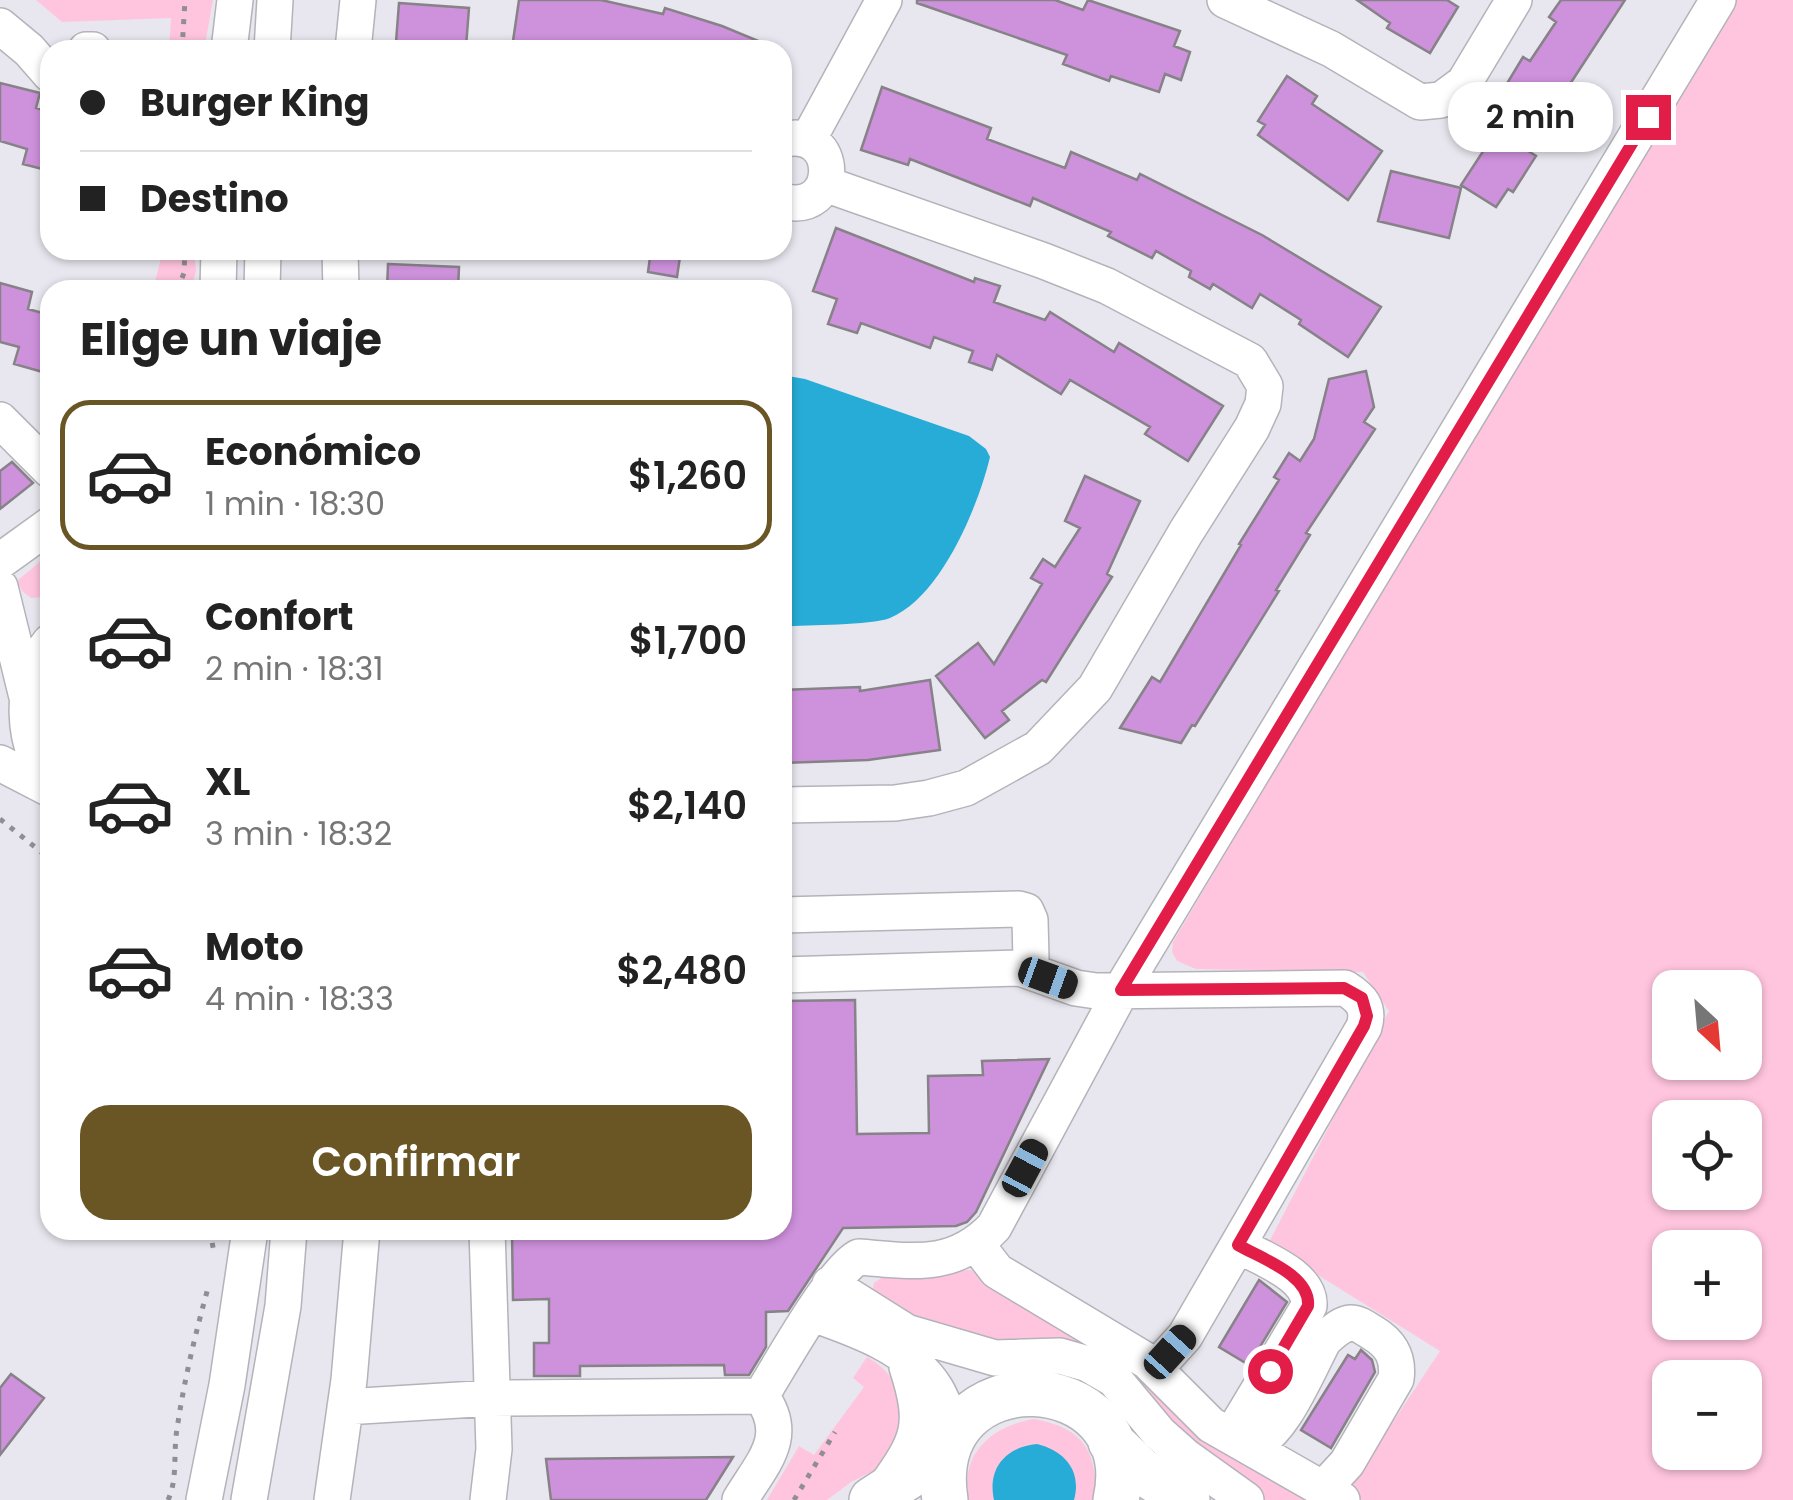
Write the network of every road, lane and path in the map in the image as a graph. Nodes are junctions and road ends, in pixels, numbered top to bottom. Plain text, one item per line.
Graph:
1 (185, 0) edge
2 (234, 0) edge
3 (275, 0) edge
4 (358, 0) edge
5 (884, 0) edge
6 (1225, 0) edge
7 (1514, 0) edge
8 (1718, 0) edge
9 (0, 26) edge
10 (183, 40) edge
11 (230, 40) edge
12 (273, 40) edge
13 (353, 40) edge
14 (40, 57) edge
15 (795, 140) edge
16 (825, 184) junction
17 (792, 203) edge
18 (0, 420) edge
19 (40, 460) edge
20 (40, 532) edge
21 (0, 561) edge
22 (0, 587) edge
23 (40, 632) edge
24 (7, 640) edge
25 (40, 660) edge
26 (28, 698) junction
27 (0, 763) edge
28 (40, 765) edge
29 (40, 781) edge
30 (792, 805) edge
31 (0, 819) edge
32 (40, 851) edge
33 (792, 915) edge
34 (1020, 968) junction
35 (792, 975) edge
36 (1124, 985) junction
37 (211, 1240) edge
38 (249, 1240) edge
39 (289, 1240) edge
40 (361, 1240) edge
41 (488, 1240) edge
42 (977, 1245) junction
43 (1238, 1245) junction
44 (213, 1260) dead end
45 (212, 1272) dead end
46 (822, 1299) junction
47 (905, 1344) junction
48 (1156, 1368) junction
49 (1024, 1391) junction
50 (761, 1396) junction
51 (492, 1398) junction
52 (345, 1407) junction
53 (835, 1432) dead end
54 (1240, 1441) junction
55 (1111, 1442) junction
56 (950, 1443) junction
57 (1333, 1495) edge
58 (875, 1498) edge
59 (168, 1500) edge
60 (204, 1500) edge
61 (249, 1500) edge
62 (332, 1500) edge
63 (488, 1500) edge
64 (740, 1500) edge
65 (794, 1500) edge
66 (945, 1500) edge
67 (1116, 1500) edge
68 (1187, 1500) edge
69 (1246, 1500) edge

1 - 10 path
2 - 11 street
3 - 12 street
4 - 13 street
5 - 15 street
6 - 7 street
8 - 36 street
9 - 14 street
15 - 16 street
16 - 17 street
16 - 30 street
18 - 19 street
20 - 21 street
22 - 24 street
23 - 24 street
24 - 26 street
25 - 26 street
26 - 28 street
27 - 29 street
31 - 32 path
33 - 34 street
34 - 35 street
34 - 36 street
36 - 42 street
36 - 43 street
37 - 44 path
38 - 60 street
39 - 61 street
40 - 52 street
41 - 51 street
42 - 46 street
42 - 48 street
43 - 48 street
43 - 54 street
45 - 59 path
46 - 47 street
46 - 50 street
47 - 49 street
47 - 56 street
47 - 58 street
47 - 69 street
48 - 54 street
49 - 55 main road
49 - 56 main road
50 - 51 street
50 - 64 street
51 - 52 street
51 - 63 street
52 - 62 street
53 - 65 path
54 - 57 street
54 - 57 street
55 - 67 main road
55 - 68 main road
56 - 58 main road
56 - 66 main road

